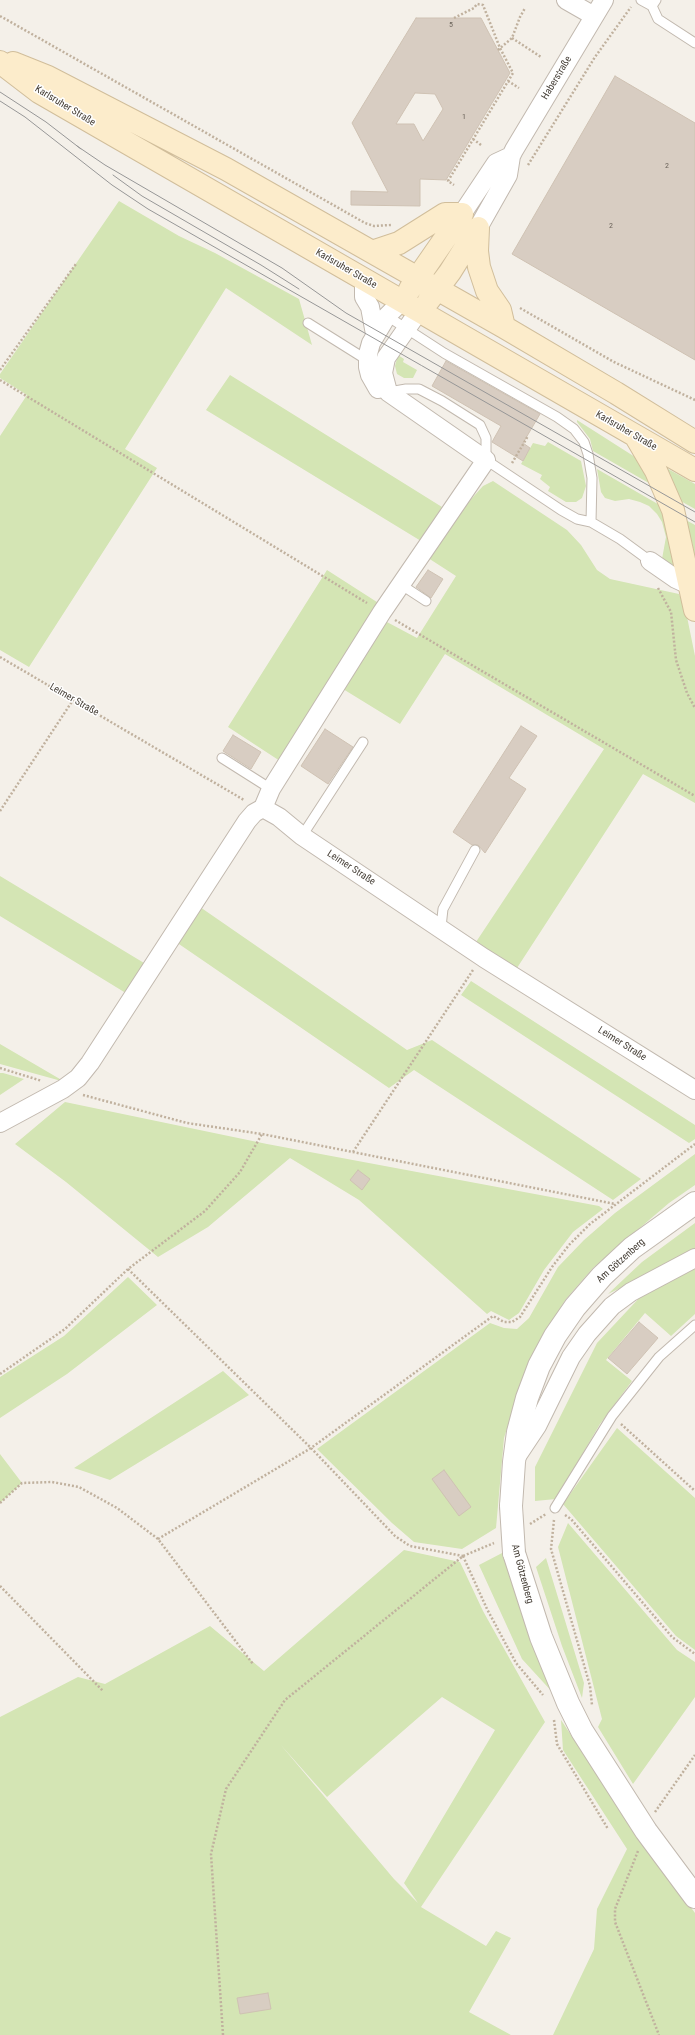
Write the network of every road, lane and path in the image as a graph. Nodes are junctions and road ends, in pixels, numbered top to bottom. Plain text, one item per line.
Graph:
1 (566, 0) edge
2 (604, 0) edge
3 (641, 0) edge
4 (654, 3) edge
5 (632, 6) dead end
6 (526, 8) dead end
7 (0, 16) edge
8 (594, 16) junction
9 (454, 18) dead end
10 (512, 38) junction
11 (695, 43) edge
12 (499, 49) junction
13 (541, 56) dead end
14 (0, 58) edge
15 (0, 62) edge
16 (508, 81) junction
17 (519, 88) dead end
18 (473, 139) junction
19 (481, 145) dead end
20 (526, 168) dead end
21 (454, 185) dead end
22 (470, 221) junction
23 (407, 239) junction
24 (372, 252) junction
25 (76, 264) dead end
26 (418, 278) junction
27 (364, 279) junction
28 (438, 289) junction
29 (515, 304) dead end
30 (403, 309) junction
31 (308, 323) dead end
32 (504, 327) junction
33 (405, 329) junction
34 (375, 334) junction
35 (368, 357) junction
36 (0, 370) edge
37 (0, 380) edge
38 (383, 391) junction
39 (695, 400) edge
40 (528, 436) dead end
41 (636, 437) junction
42 (695, 442) edge
43 (486, 460) junction
44 (695, 470) edge
45 (505, 473) junction
46 (591, 522) junction
47 (655, 565) junction
48 (400, 584) junction
49 (689, 585) junction
50 (426, 601) dead end
51 (695, 610) edge
52 (382, 612) junction
53 (0, 657) edge
54 (73, 700) junction
55 (695, 708) edge
56 (363, 742) dead end
57 (222, 758) dead end
58 (271, 789) junction
59 (695, 796) edge
60 (263, 808) junction
61 (0, 811) edge
62 (302, 836) junction
63 (475, 850) dead end
64 (441, 927) junction
65 (484, 958) junction
66 (0, 1068) edge
67 (63, 1089) junction
68 (695, 1090) edge
69 (0, 1123) edge
70 (262, 1134) junction
71 (695, 1144) edge
72 (353, 1152) junction
73 (695, 1203) edge
74 (615, 1204) junction
75 (695, 1258) edge
76 (128, 1269) junction
77 (695, 1325) edge
78 (0, 1374) edge
79 (612, 1416) junction
80 (311, 1448) junction
81 (514, 1462) junction
82 (695, 1491) edge
83 (0, 1503) edge
84 (555, 1508) junction
85 (158, 1539) junction
86 (463, 1556) junction
87 (0, 1586) edge
88 (695, 1654) edge
89 (253, 1664) dead end
90 (103, 1691) dead end
91 (560, 1704) junction
92 (582, 1731) junction
93 (695, 1755) edge
94 (608, 1829) dead end
95 (646, 1831) junction
96 (695, 1898) edge
97 (223, 2035) edge
98 (659, 2035) edge

1 - 8 street
2 - 8 street, Haberstraße
3 - 4 lane
4 - 11 lane
5 - 20 path
6 - 10 path
7 - 23 path
8 - 22 street, Haberstraße
9 - 12 path
10 - 12 path
10 - 13 path
12 - 16 path
14 - 24 main road, Karlsruher Straße
15 - 27 main road, Karlsruher Straße
16 - 17 path
16 - 18 path
18 - 19 path
18 - 21 path
22 - 23 main road
22 - 26 main road
22 - 28 main road
22 - 32 main road
23 - 24 main road
24 - 26 main road, Karlsruher Straße
25 - 36 path
26 - 28 main road, Karlsruher Straße
26 - 30 main road
27 - 30 main road, Karlsruher Straße
27 - 34 street
28 - 30 main road
28 - 32 main road, Karlsruher Straße
29 - 39 path
30 - 33 street
30 - 34 street
30 - 41 main road, Karlsruher Straße
31 - 35 lane
32 - 42 main road, Karlsruher Straße
33 - 38 street
33 - 46 lane
34 - 35 street
35 - 38 street
37 - 52 path
38 - 43 street
38 - 43 lane
40 - 45 path
41 - 44 main road, Karlsruher Straße
41 - 49 main road
43 - 45 lane
43 - 48 street
45 - 46 lane
46 - 47 lane
47 - 49 street
47 - 55 path
48 - 50 lane
48 - 52 street
49 - 51 main road
52 - 58 street
52 - 59 path
53 - 54 path, Leimer Straße
54 - 60 path, Leimer Straße
54 - 61 path
56 - 62 lane
57 - 58 lane
58 - 60 street
60 - 62 street, Leimer Straße
60 - 67 street
62 - 64 street, Leimer Straße
63 - 64 lane
64 - 65 street, Leimer Straße
65 - 68 street, Leimer Straße
65 - 72 path
66 - 67 path
67 - 69 street
67 - 70 path
70 - 72 path
70 - 76 path
71 - 74 path
72 - 74 path
73 - 81 street, Am Götzenberg
74 - 80 path
75 - 81 street
76 - 78 path
76 - 80 path
77 - 79 lane
79 - 82 path
79 - 84 lane
80 - 85 path
80 - 86 path
81 - 91 street, Am Götzenberg, bridge
83 - 85 path
84 - 88 path
84 - 92 path
85 - 89 path
86 - 91 path
86 - 97 path
87 - 90 path
91 - 92 street, Am Götzenberg
91 - 94 path
92 - 95 street, Am Götzenberg
93 - 95 path
95 - 96 street, Am Götzenberg
95 - 98 path

